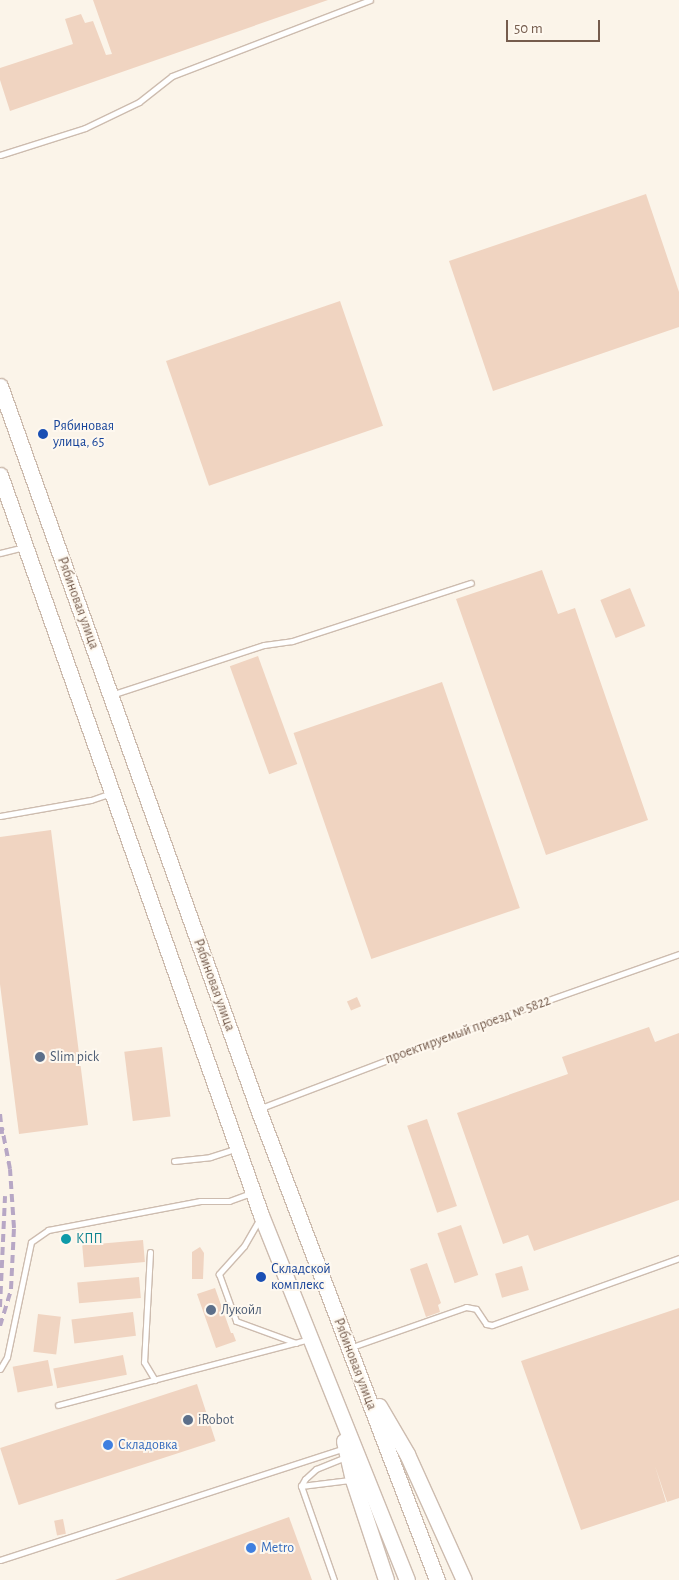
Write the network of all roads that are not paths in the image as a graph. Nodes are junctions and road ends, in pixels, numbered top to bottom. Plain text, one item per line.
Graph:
1 (370, 0) edge
2 (0, 155) edge
3 (0, 386) edge
4 (0, 475) edge
5 (25, 547) junction
6 (0, 554) edge
7 (471, 583) dead end
8 (110, 695) junction
9 (111, 793) junction
10 (0, 816) edge
11 (679, 954) edge
12 (258, 1109) junction
13 (237, 1148) junction
14 (174, 1161) dead end
15 (252, 1193) junction
16 (260, 1215) junction
17 (150, 1252) dead end
18 (679, 1258) edge
19 (303, 1341) junction
20 (349, 1348) junction
21 (355, 1366) junction
22 (0, 1369) edge
23 (155, 1380) junction
24 (333, 1396) junction
25 (58, 1405) dead end
26 (346, 1452) junction
27 (353, 1480) junction
28 (301, 1486) junction
29 (0, 1560) edge
30 (334, 1580) edge
31 (386, 1580) edge
32 (407, 1580) edge
33 (437, 1580) edge
34 (464, 1580) edge

1 - 2 lane
3 - 8 main road, Рябиновая улица
4 - 5 main road
5 - 6 lane
5 - 9 main road
7 - 8 lane
8 - 12 main road, Рябиновая улица
9 - 10 lane
9 - 13 main road
11 - 12 lane, проектируемый проезд № 5822
12 - 20 main road, Рябиновая улица
13 - 14 lane
13 - 15 main road
15 - 16 main road
15 - 22 lane
16 - 19 main road
16 - 19 lane
17 - 23 lane
18 - 20 lane
19 - 23 lane
19 - 24 main road
20 - 21 main road, Рябиновая улица
21 - 33 main road, Рябиновая улица
21 - 34 main road
23 - 25 lane
24 - 26 main road
24 - 32 main road
26 - 27 main road
26 - 28 lane
26 - 29 lane
27 - 28 lane
27 - 31 main road
28 - 30 lane

